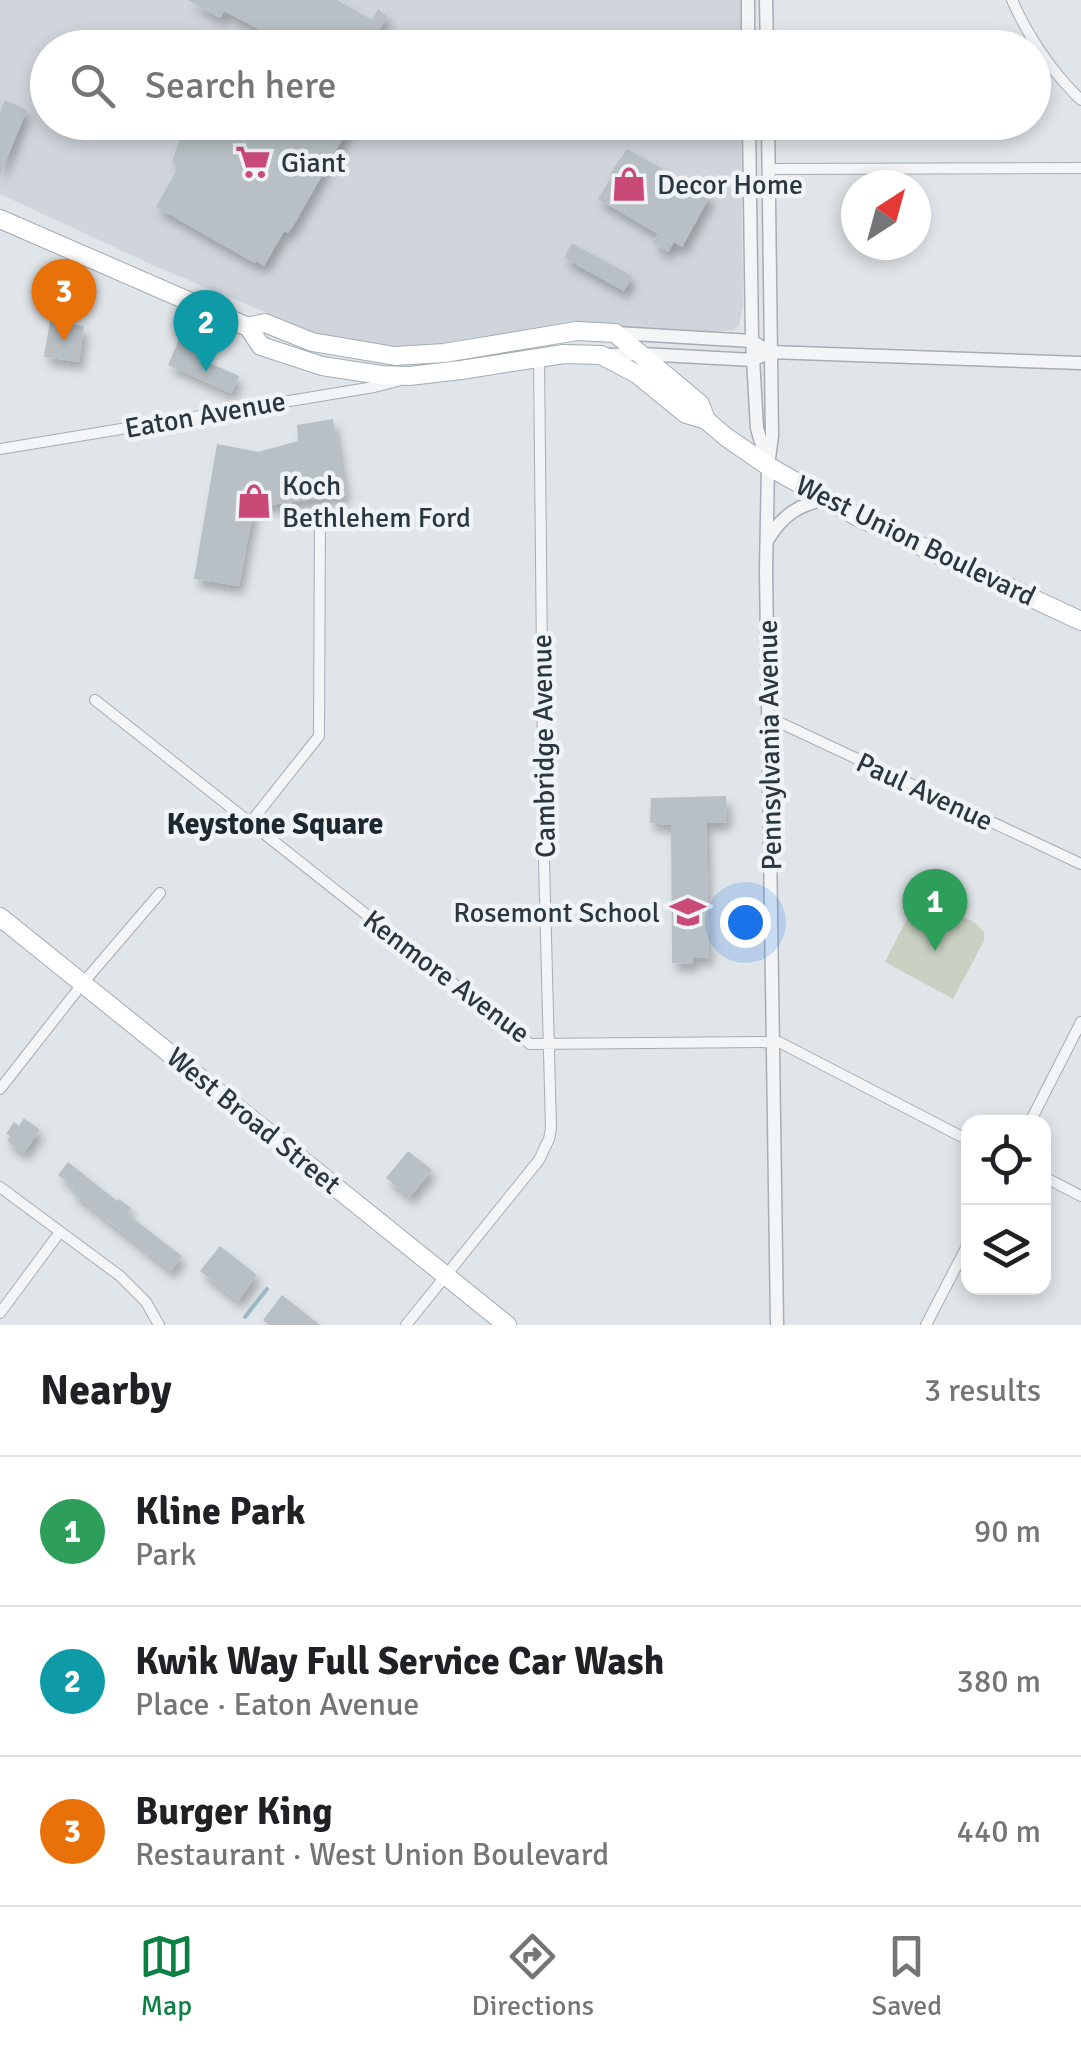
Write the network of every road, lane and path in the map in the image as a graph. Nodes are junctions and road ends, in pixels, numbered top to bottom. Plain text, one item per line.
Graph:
1 (748, 0) edge
2 (766, 0) edge
3 (1012, 0) edge
4 (748, 30) edge
5 (767, 30) edge
6 (1028, 30) edge
7 (1051, 67) edge
8 (1081, 100) edge
9 (749, 140) edge
10 (768, 140) edge
11 (1081, 168) edge
12 (768, 169) junction
13 (0, 219) edge
14 (248, 327) junction
15 (615, 333) junction
16 (752, 341) junction
17 (770, 352) junction
18 (642, 354) junction
19 (600, 355) junction
20 (539, 357) junction
21 (754, 360) junction
22 (1081, 362) edge
23 (410, 376) junction
24 (706, 420) junction
25 (0, 449) edge
26 (768, 466) junction
27 (827, 500) junction
28 (320, 512) dead end
29 (767, 541) junction
30 (1081, 620) edge
31 (95, 700) dead end
32 (770, 718) junction
33 (250, 823) junction
34 (1081, 864) edge
35 (160, 893) dead end
36 (0, 917) edge
37 (83, 983) junction
38 (1081, 1022) edge
39 (773, 1042) junction
40 (547, 1044) junction
41 (0, 1089) edge
42 (1034, 1115) edge
43 (961, 1136) edge
44 (1051, 1181) edge
45 (0, 1187) edge
46 (1081, 1196) edge
47 (60, 1232) junction
48 (961, 1258) edge
49 (446, 1275) junction
50 (0, 1313) edge
51 (779, 1324) edge
52 (159, 1325) edge
53 (406, 1325) edge
54 (507, 1325) edge
55 (926, 1325) edge

1 - 4 street
2 - 5 street
3 - 6 street
7 - 8 street
9 - 16 street, Pennsylvania Avenue
10 - 12 street, Pennsylvania Avenue
11 - 12 street
12 - 17 street, Pennsylvania Avenue
13 - 14 main road, West Union Boulevard
14 - 15 main road, West Union Boulevard
14 - 23 main road, West Union Boulevard
15 - 16 street
15 - 18 main road, West Union Boulevard
16 - 17 street
16 - 21 street, Pennsylvania Avenue
17 - 21 street
17 - 22 street
17 - 26 street, Pennsylvania Avenue
18 - 19 street
18 - 21 street
18 - 24 main road, West Union Boulevard
19 - 20 main road, West Union Boulevard
19 - 24 main road, West Union Boulevard
20 - 23 main road, West Union Boulevard
20 - 40 street, Cambridge Avenue
21 - 26 street, Pennsylvania Avenue
23 - 25 street, Eaton Avenue
24 - 26 main road, West Union Boulevard
26 - 27 main road, West Union Boulevard
26 - 29 street, Pennsylvania Avenue
27 - 29 street
27 - 30 main road, West Union Boulevard
28 - 33 street
29 - 32 street, Pennsylvania Avenue
31 - 33 street, Kenmore Avenue
32 - 34 street, Paul Avenue
32 - 39 street, Pennsylvania Avenue
33 - 40 street, Kenmore Avenue
35 - 37 street
36 - 37 main road, West Broad Street
37 - 41 street
37 - 49 main road, West Broad Street
38 - 42 street
39 - 40 street, Kenmore Avenue
39 - 43 street, Kenmore Avenue
39 - 51 street, Pennsylvania Avenue
40 - 49 street, Cambridge Avenue
44 - 46 street
45 - 47 street
47 - 50 street
47 - 52 street
48 - 55 street
49 - 53 street, Cambridge Avenue
49 - 54 main road, West Broad Street

